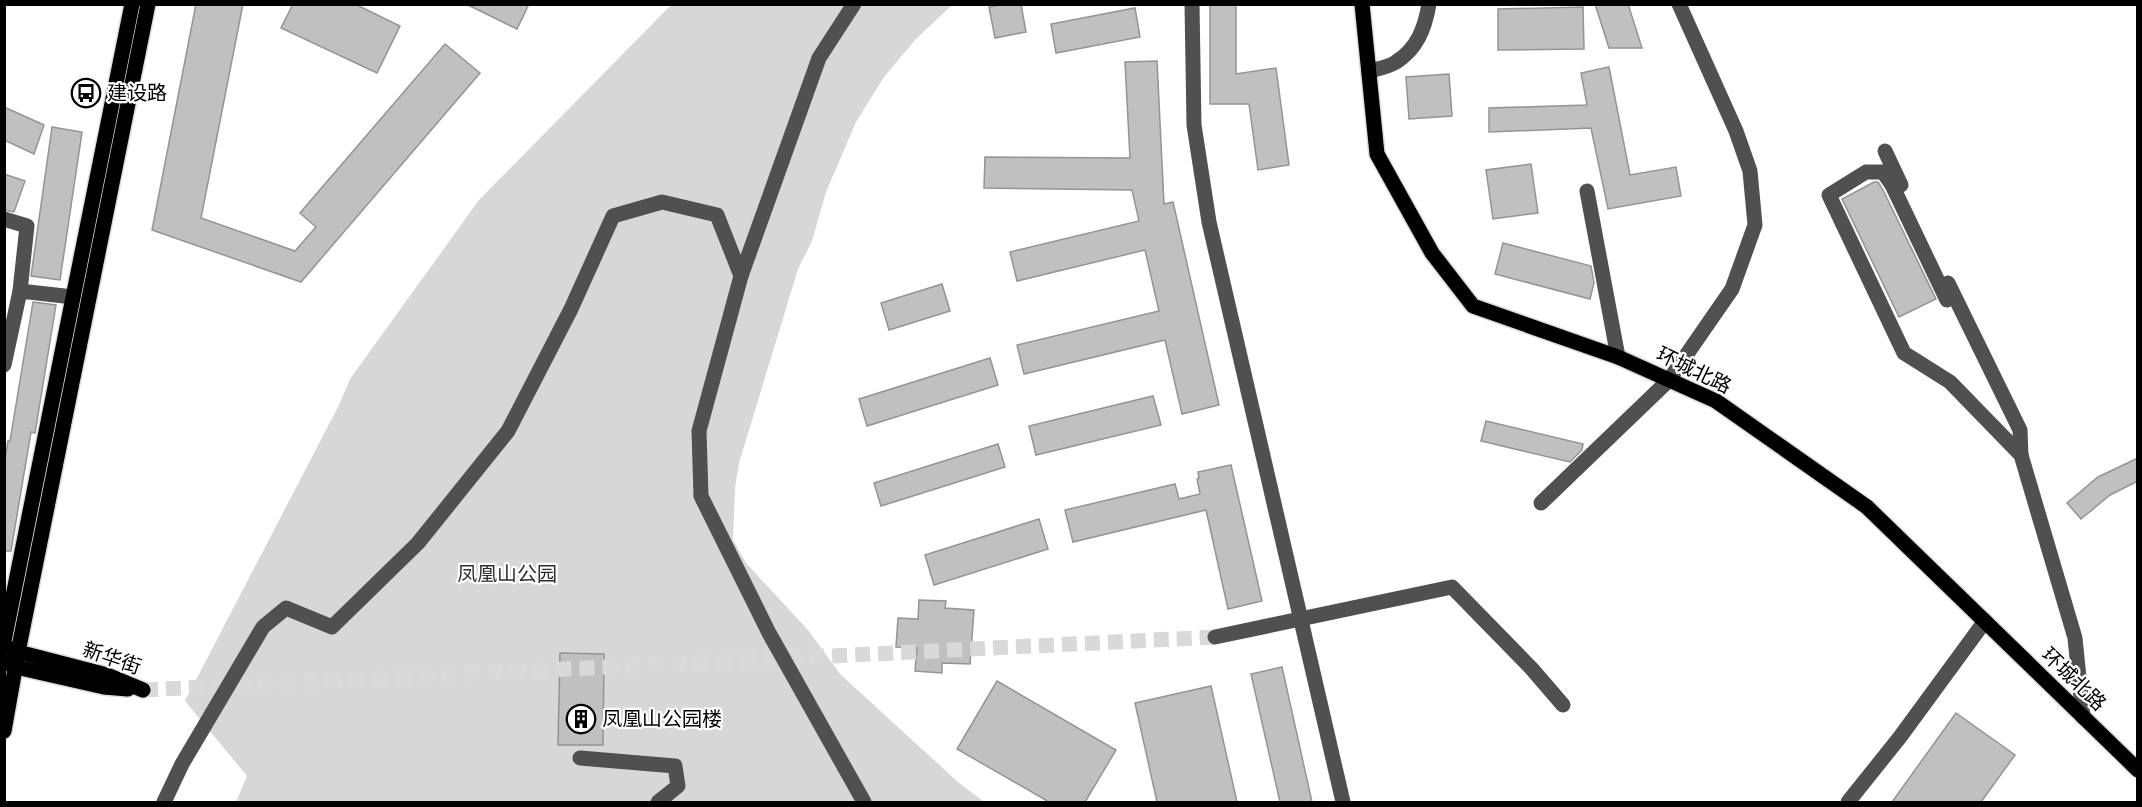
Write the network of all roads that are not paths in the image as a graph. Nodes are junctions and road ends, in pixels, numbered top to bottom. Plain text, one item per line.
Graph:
1 (132, 4) edge
2 (148, 4) edge
3 (854, 4) edge
4 (1192, 4) edge
5 (1362, 4) edge
6 (1429, 4) edge
7 (1679, 4) edge
8 (1369, 71) junction
9 (1885, 151) dead end
10 (1587, 191) dead end
11 (4, 219) edge
12 (741, 276) junction
13 (20, 291) junction
14 (73, 297) junction
15 (1947, 300) dead end
16 (1618, 357) junction
17 (4, 365) edge
18 (1669, 380) junction
19 (2021, 455) junction
20 (1541, 503) dead end
21 (1301, 619) junction
22 (1985, 621) junction
23 (1215, 637) tunnel mouth
24 (4, 640) edge
25 (11, 657) edge
26 (1563, 705) dead end
27 (2084, 717) junction
28 (4, 731) edge
29 (579, 758) dead end
30 (2138, 770) edge
31 (164, 802) edge
32 (658, 802) edge
33 (864, 802) edge
34 (1343, 802) edge
35 (1848, 802) edge

1 - 14 main road
2 - 25 main road
3 - 12 street
4 - 21 street
5 - 8 main road, 环城北路
6 - 8 street
7 - 18 street
8 - 16 main road, 环城北路
9 - 19 street
10 - 16 street
11 - 13 street
12 - 31 street
12 - 33 street
13 - 14 street
13 - 17 street
14 - 24 main road
15 - 19 street
16 - 18 main road, 环城北路
18 - 20 street
18 - 22 main road, 环城北路
19 - 27 street
21 - 23 street
21 - 26 street
21 - 34 street
22 - 27 main road, 环城北路
22 - 35 street
25 - 25 main road, 新华街
25 - 28 main road
27 - 30 main road, 环城北路
29 - 32 street

